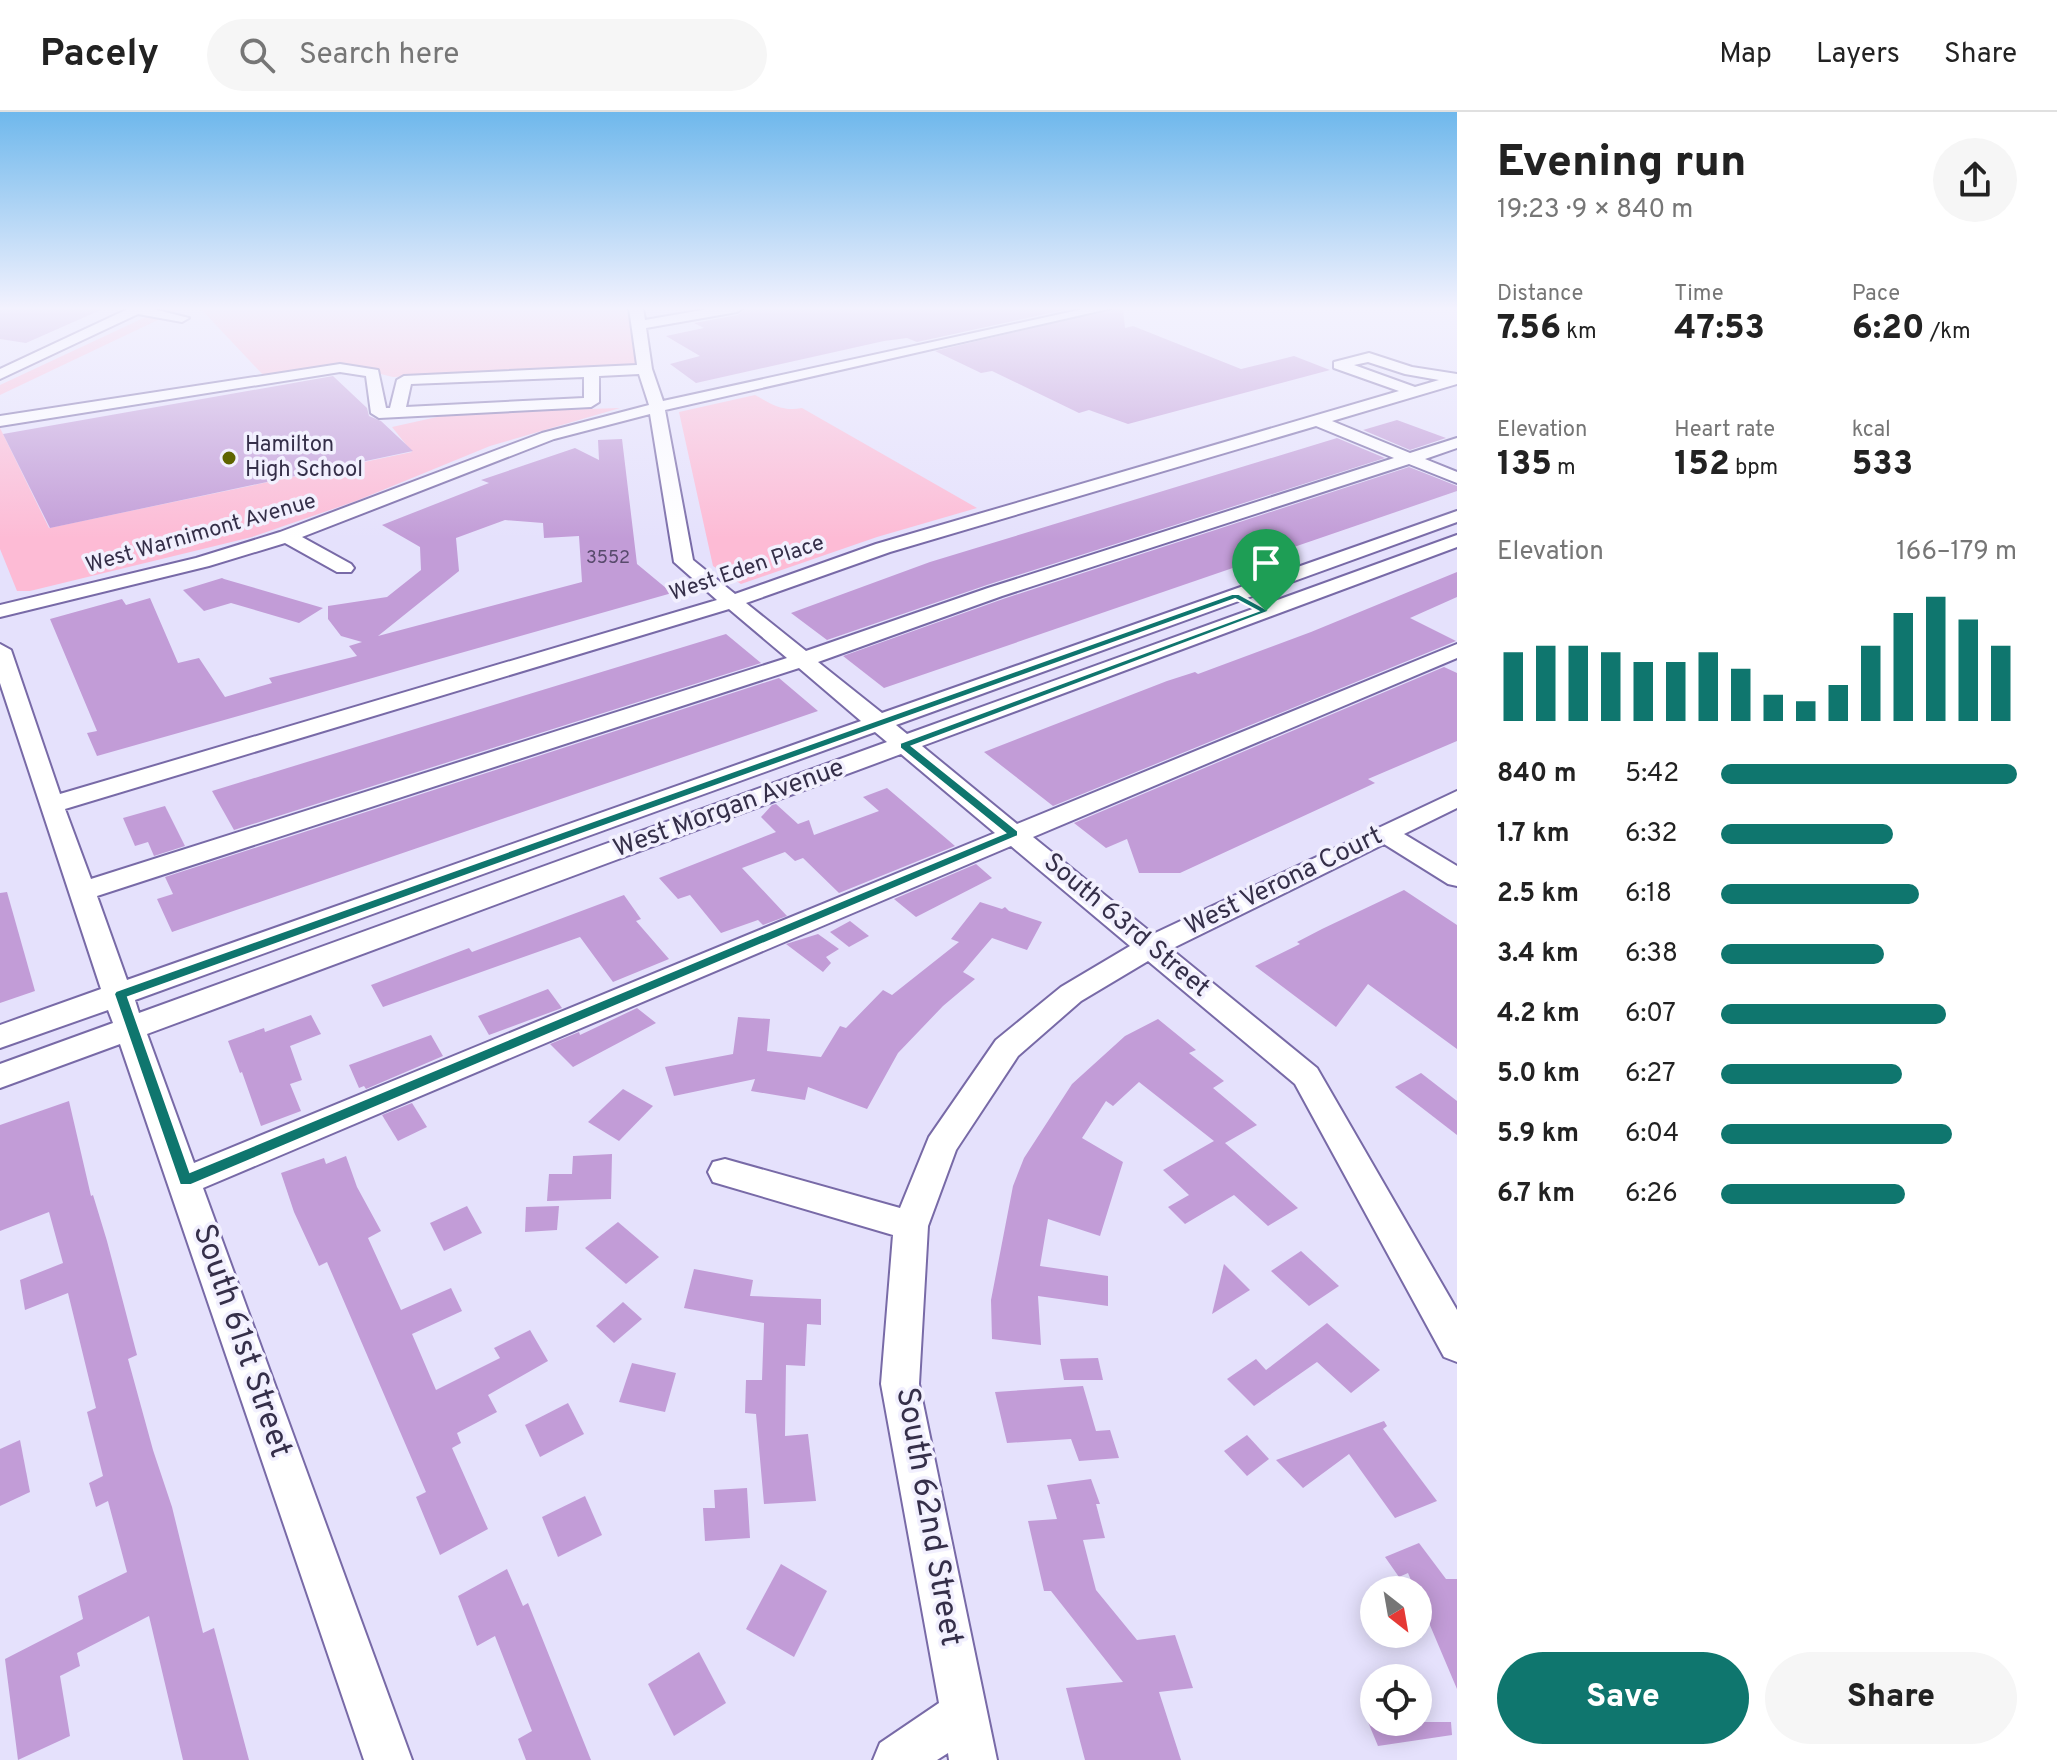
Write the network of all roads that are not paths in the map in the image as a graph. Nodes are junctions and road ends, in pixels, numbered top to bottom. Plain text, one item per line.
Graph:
1 (222, 385) edge
2 (375, 385) edge
3 (403, 385) edge
4 (592, 385) edge
5 (650, 385) edge
6 (757, 385) edge
7 (1396, 385) edge
8 (1437, 385) edge
9 (1416, 392) junction
10 (657, 407) junction
11 (397, 412) junction
12 (0, 421) edge
13 (1318, 421) junction
14 (1457, 443) edge
15 (1410, 458) junction
16 (1457, 478) edge
17 (1457, 516) edge
18 (287, 536) junction
19 (1457, 541) edge
20 (344, 568) dead end
21 (1235, 596) junction
22 (731, 602) junction
23 (0, 611) edge
24 (1266, 611) junction
25 (0, 650) edge
26 (1457, 650) edge
27 (801, 661) junction
28 (877, 724) junction
29 (904, 745) junction
30 (1457, 798) edge
31 (51, 805) junction
32 (1014, 833) junction
33 (1385, 833) junction
34 (1457, 878) edge
35 (83, 891) junction
36 (1151, 947) junction
37 (120, 994) junction
38 (131, 1027) junction
39 (0, 1037) edge
40 (0, 1076) edge
41 (725, 1172) dead end
42 (185, 1181) junction
43 (911, 1226) junction
44 (1457, 1345) edge
45 (964, 1713) junction
46 (388, 1760) edge
47 (897, 1760) edge
48 (973, 1760) edge

1 - 12 street
2 - 11 street
3 - 11 street
4 - 11 street
5 - 10 street, South 63rd Street
6 - 10 street, West Warnimont Avenue
7 - 9 street
8 - 9 street, West Eden Place
9 - 13 street, West Eden Place
10 - 18 street, West Warnimont Avenue
10 - 22 street, South 63rd Street
13 - 15 street
13 - 22 street, West Eden Place
14 - 15 street
15 - 16 street
15 - 27 street
17 - 21 street, West Morgan Avenue
18 - 20 street
18 - 23 street, West Warnimont Avenue
19 - 24 street, West Morgan Avenue
21 - 24 street
21 - 28 street, West Morgan Avenue
22 - 27 street, South 63rd Street
22 - 31 street, West Eden Place
24 - 29 street, West Morgan Avenue
25 - 31 street, South 61st Street
26 - 32 street
27 - 28 street, South 63rd Street
27 - 35 street
28 - 29 street, South 63rd Street
28 - 37 street, West Morgan Avenue
29 - 32 street, South 63rd Street
29 - 38 street, West Morgan Avenue
30 - 33 street, West Verona Court
31 - 35 street, South 61st Street
32 - 36 street, South 63rd Street
32 - 42 street
33 - 34 street
33 - 36 street, West Verona Court
35 - 37 street, South 61st Street
36 - 43 street, West Verona Court
36 - 44 street, South 63rd Street
37 - 38 street, South 61st Street
37 - 39 street, West Morgan Avenue
38 - 40 street, West Morgan Avenue
38 - 42 street, South 61st Street
41 - 43 street
42 - 46 street, South 61st Street
43 - 45 street, South 62nd Street
45 - 47 street
45 - 48 street, South 62nd Street

